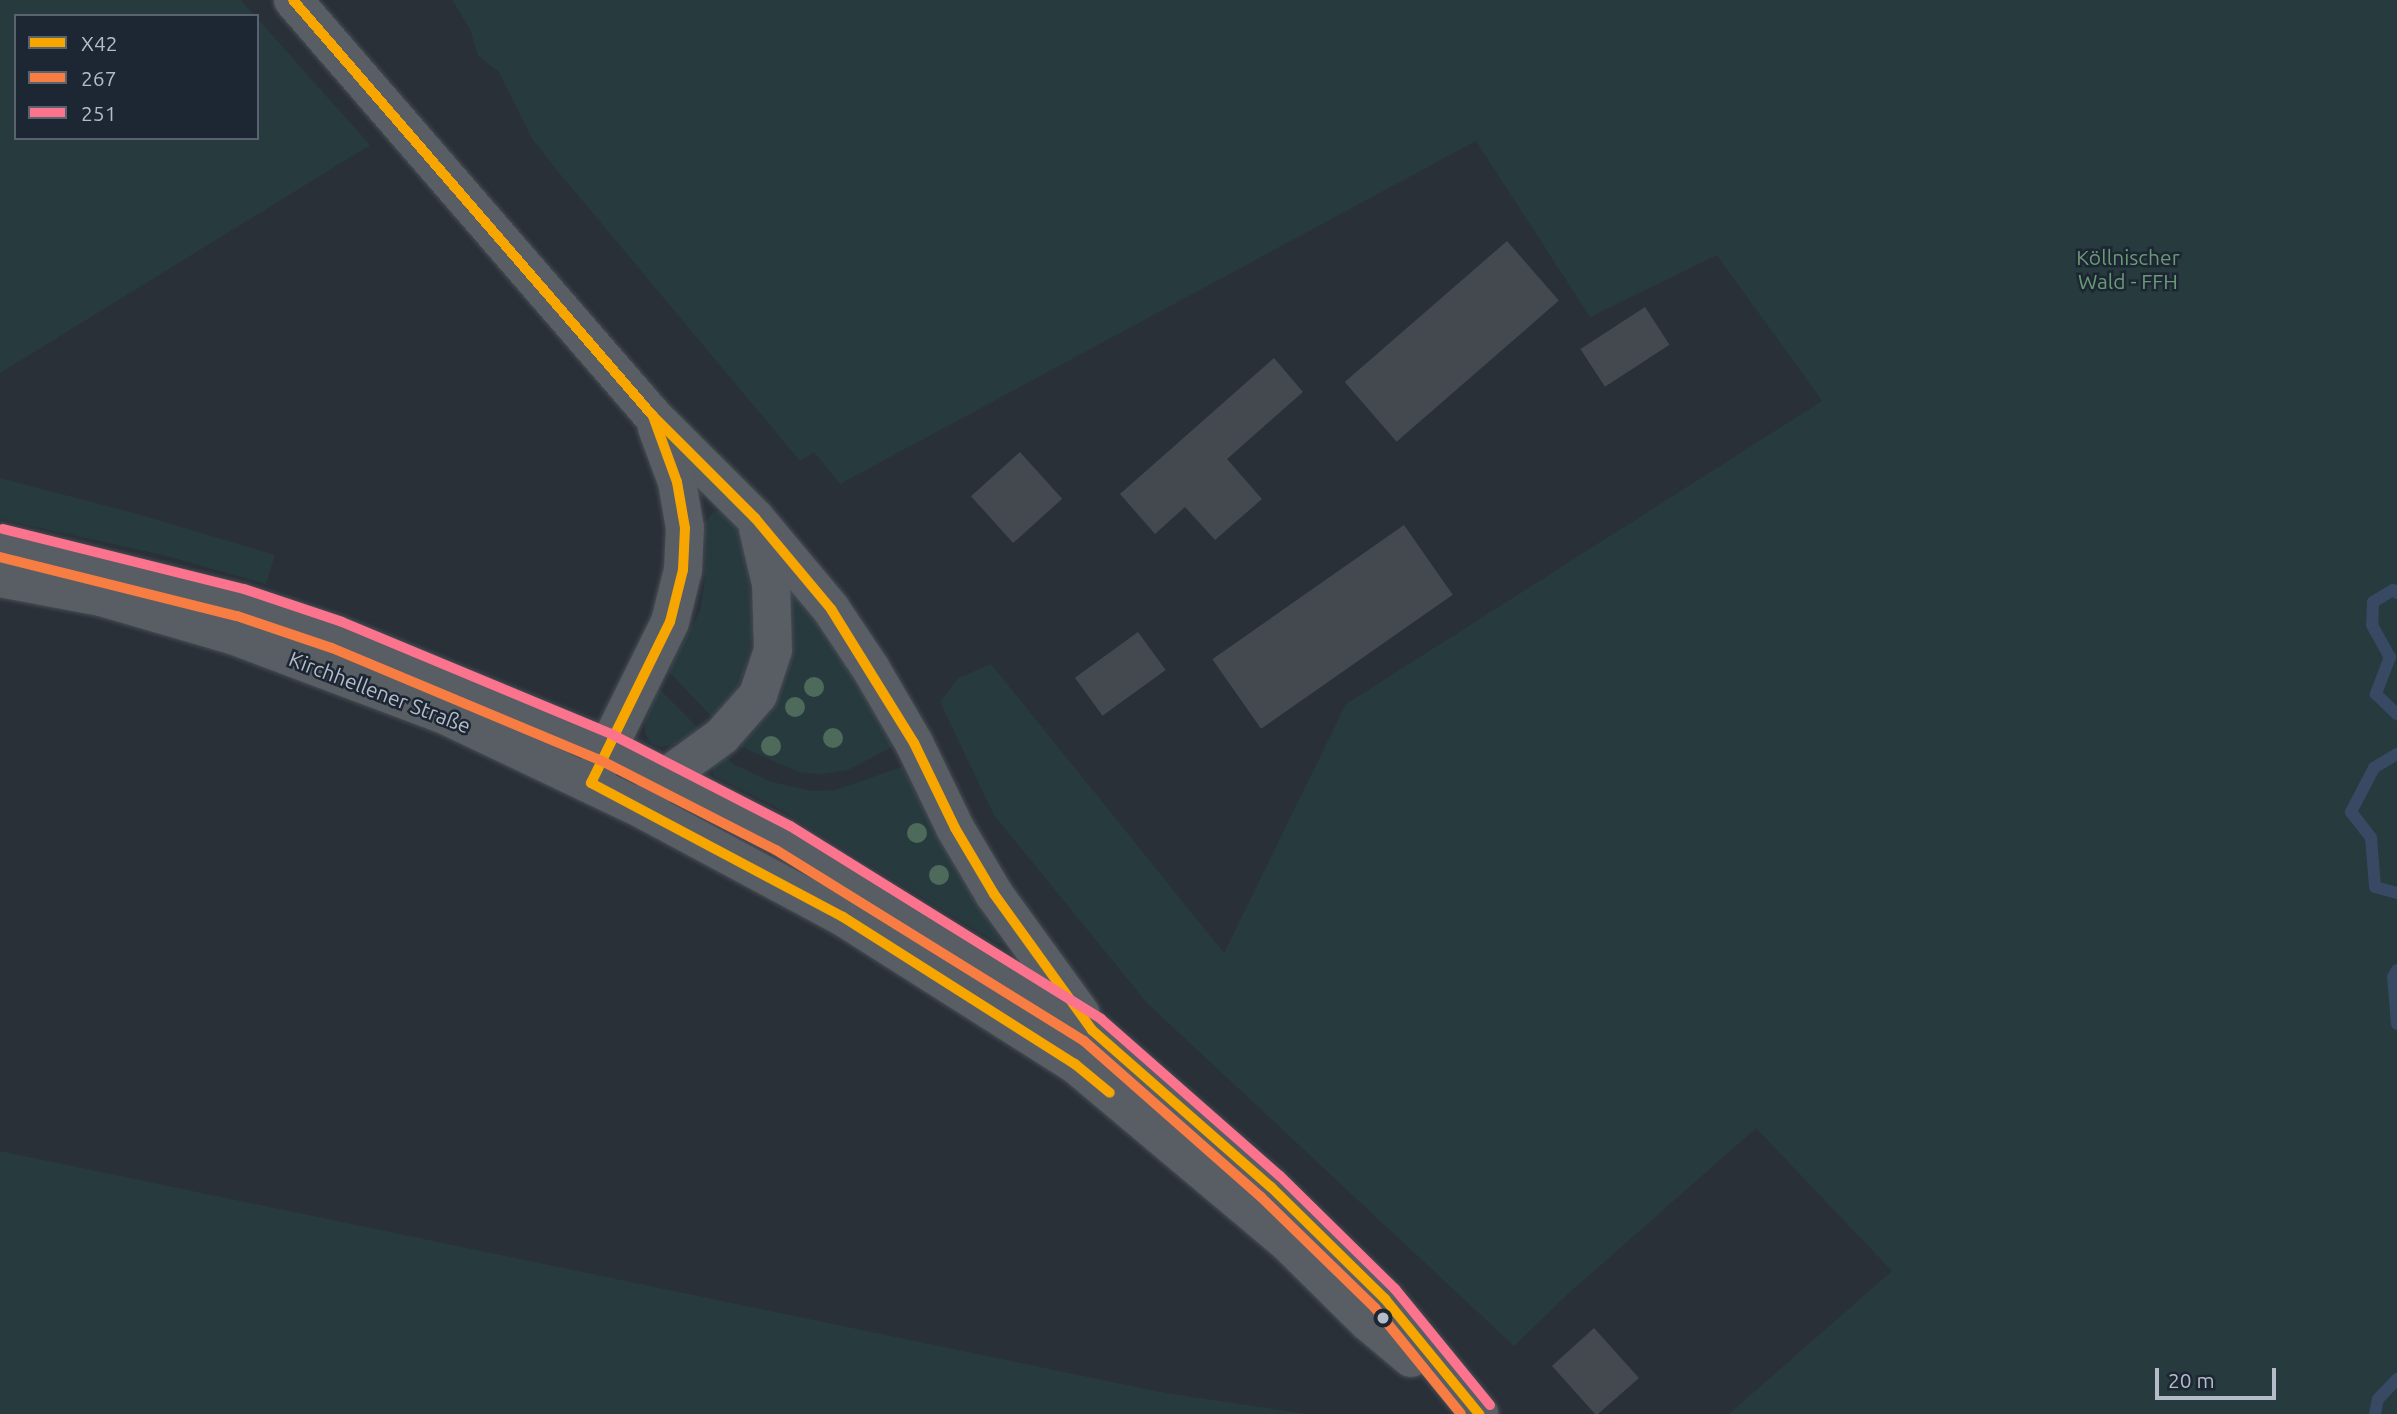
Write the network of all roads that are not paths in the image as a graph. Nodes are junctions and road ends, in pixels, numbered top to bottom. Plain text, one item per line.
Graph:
1 (293, 0) edge
2 (653, 416) junction
3 (755, 519) junction
4 (0, 543) edge
5 (0, 578) edge
6 (608, 748) junction
7 (667, 776) junction
8 (591, 783) junction
9 (640, 808) junction
10 (1092, 1030) junction
11 (1476, 1411) edge

1 - 2 main road
2 - 3 main road
2 - 6 main road
3 - 7 main road
3 - 10 main road
4 - 6 main road, Kirchhellener Straße
5 - 8 main road, Kirchhellener Straße
6 - 7 main road, Kirchhellener Straße
6 - 8 main road
7 - 9 main road
7 - 10 main road, Kirchhellener Straße
8 - 9 main road, Kirchhellener Straße
9 - 11 main road, Kirchhellener Straße
10 - 11 main road

